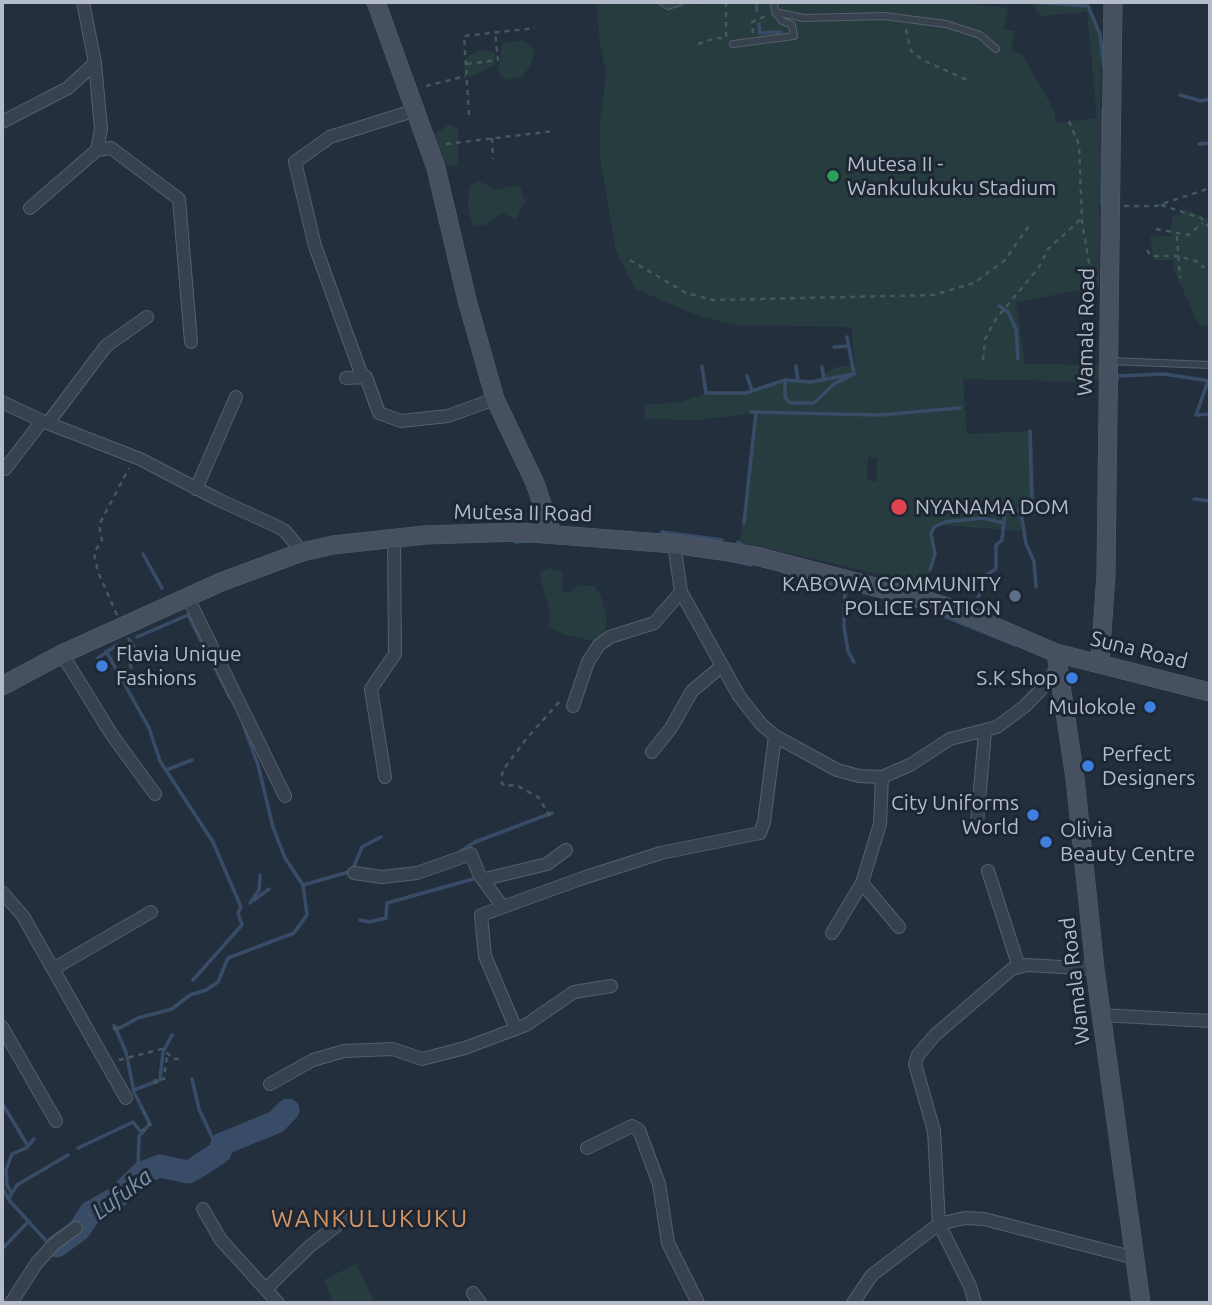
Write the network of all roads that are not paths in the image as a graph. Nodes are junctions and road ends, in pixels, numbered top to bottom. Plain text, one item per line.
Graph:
1 (83, 2) edge
2 (376, 2) edge
3 (662, 2) edge
4 (680, 2) edge
5 (774, 2) edge
6 (1113, 2) edge
7 (775, 12) junction
8 (733, 44) road end
9 (996, 49) dead end
10 (95, 64) junction
11 (416, 110) junction
12 (2, 122) edge
13 (97, 150) junction
14 (30, 208) dead end
15 (147, 317) dead end
16 (191, 342) dead end
17 (1108, 361) junction
18 (1210, 365) edge
19 (362, 376) junction
20 (346, 378) dead end
21 (236, 397) dead end
22 (495, 399) junction
23 (2, 402) edge
24 (45, 422) junction
25 (5, 469) dead end
26 (196, 489) junction
27 (552, 533) junction
28 (394, 538) junction
29 (674, 544) junction
30 (302, 552) junction
31 (681, 592) junction
32 (188, 598) junction
33 (62, 654) junction
34 (1058, 662) junction
35 (1100, 663) junction
36 (722, 666) junction
37 (2, 686) edge
38 (1210, 692) edge
39 (573, 706) dead end
40 (985, 732) junction
41 (775, 736) junction
42 (652, 752) dead end
43 (385, 777) dead end
44 (882, 777) junction
45 (155, 794) dead end
46 (285, 796) dead end
47 (977, 823) dead end
48 (566, 850) dead end
49 (988, 871) dead end
50 (354, 873) dead end
51 (485, 879) junction
52 (862, 883) junction
53 (2, 892) edge
54 (502, 906) junction
55 (150, 912) dead end
56 (899, 927) dead end
57 (832, 933) dead end
58 (1019, 967) junction
59 (53, 969) junction
60 (1095, 969) junction
61 (611, 986) dead end
62 (1101, 1015) junction
63 (1210, 1021) edge
64 (2, 1027) edge
65 (516, 1029) junction
66 (270, 1084) dead end
67 (126, 1098) dead end
68 (56, 1121) dead end
69 (587, 1148) dead end
70 (202, 1209) dead end
71 (344, 1220) dead end
72 (939, 1224) junction
73 (76, 1228) dead end
74 (1135, 1258) junction
75 (266, 1289) junction
76 (2, 1293) edge
77 (11, 1303) edge
78 (278, 1303) edge
79 (698, 1303) edge
80 (853, 1303) edge
81 (975, 1303) edge
82 (1140, 1303) edge

1 - 10 street
2 - 11 street
3 - 4 lane
5 - 7 lane
6 - 17 street, Wamala Road
7 - 8 lane
7 - 9 lane
10 - 12 street
10 - 13 street
11 - 19 street
11 - 22 street
13 - 14 street
13 - 16 street
15 - 24 street
17 - 18 lane
17 - 35 street, Wamala Road
19 - 20 street
19 - 22 street
21 - 26 street
22 - 27 street
23 - 24 street
24 - 25 street
24 - 26 street
26 - 30 street
27 - 28 street, Mutesa II Road
27 - 29 street, Mutesa II Road
28 - 30 street, Mutesa II Road
28 - 43 street
29 - 31 street
29 - 34 street, Mutesa II Road
30 - 32 street, Mutesa II Road
31 - 36 street
31 - 39 street
32 - 33 street, Mutesa II Road
32 - 46 street
33 - 37 street, Mutesa II Road
33 - 45 street
34 - 35 street, Suna Road
34 - 40 street
34 - 60 street, Wamala Road
35 - 38 street, Suna Road
36 - 41 street
36 - 42 street
40 - 44 street
40 - 47 street
41 - 44 street
41 - 54 street
44 - 52 street
48 - 51 street
49 - 58 street
50 - 51 street
51 - 54 street
52 - 56 street
52 - 57 street
53 - 59 street
54 - 65 street
55 - 59 street
58 - 60 street
58 - 72 street
59 - 67 street
60 - 62 street, Wamala Road
61 - 65 street
62 - 63 street
62 - 74 street, Wamala Road
64 - 68 street
65 - 66 street
69 - 79 street
70 - 75 street
71 - 75 street
72 - 74 street
72 - 80 street
72 - 81 street
73 - 77 street
74 - 82 street, Wamala Road
75 - 78 street
76 - 77 street

